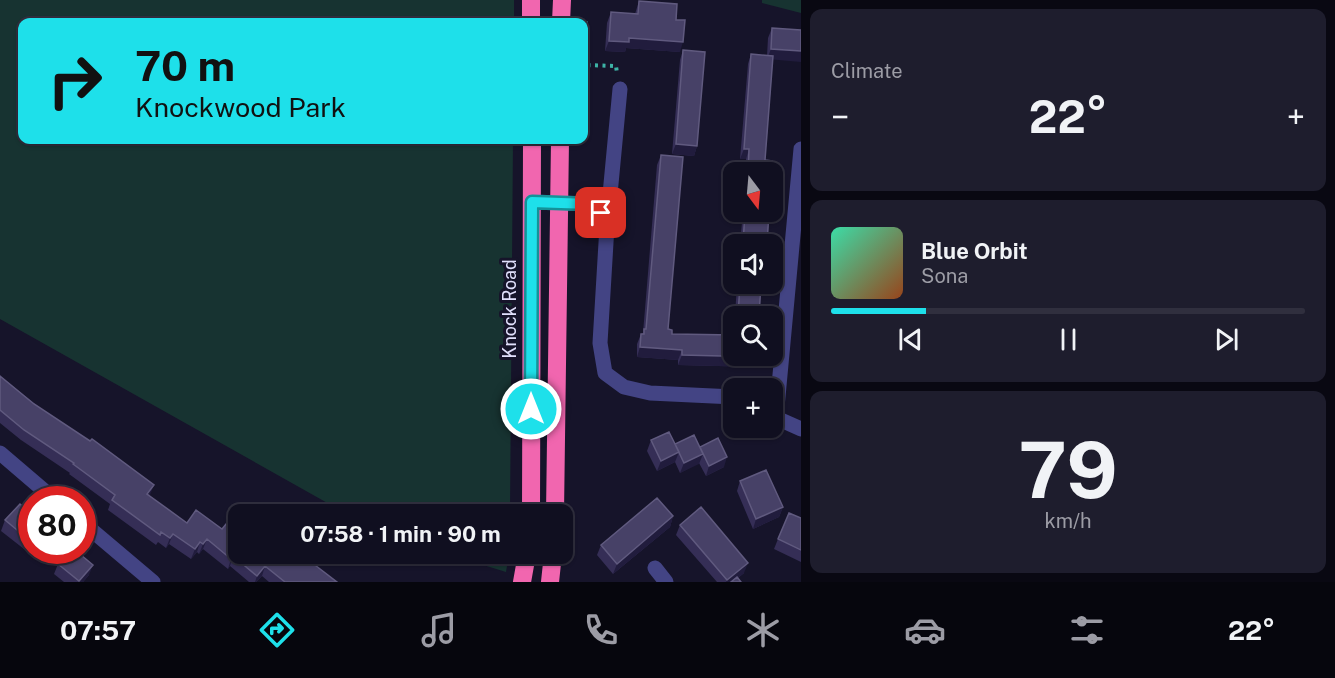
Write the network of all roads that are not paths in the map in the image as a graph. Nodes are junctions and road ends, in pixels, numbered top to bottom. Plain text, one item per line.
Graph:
1 (531, 0) edge
2 (562, 0) edge
3 (531, 18) edge
4 (566, 18) edge
5 (620, 89) road end
6 (532, 144) edge
7 (560, 144) edge
8 (801, 149) edge
9 (532, 202) junction
10 (560, 203) junction
11 (607, 226) junction
12 (795, 280) edge
13 (780, 378) edge
14 (723, 396) edge
15 (783, 421) edge
16 (801, 429) edge
17 (0, 453) edge
18 (39, 486) edge
19 (531, 504) edge
20 (555, 504) edge
21 (96, 534) edge
22 (525, 564) edge
23 (552, 564) edge
24 (655, 568) dead end
25 (153, 582) edge
26 (522, 582) edge
27 (550, 582) edge
28 (666, 582) edge

1 - 3 highway
2 - 4 highway
5 - 11 street
6 - 9 highway, Knock Road
7 - 10 highway
8 - 12 street
9 - 10 street
9 - 19 highway, Knock Road
10 - 11 street
10 - 20 highway
11 - 14 street
12 - 13 street
15 - 16 street
17 - 18 street
21 - 25 street
22 - 26 highway
23 - 27 highway
24 - 28 street

